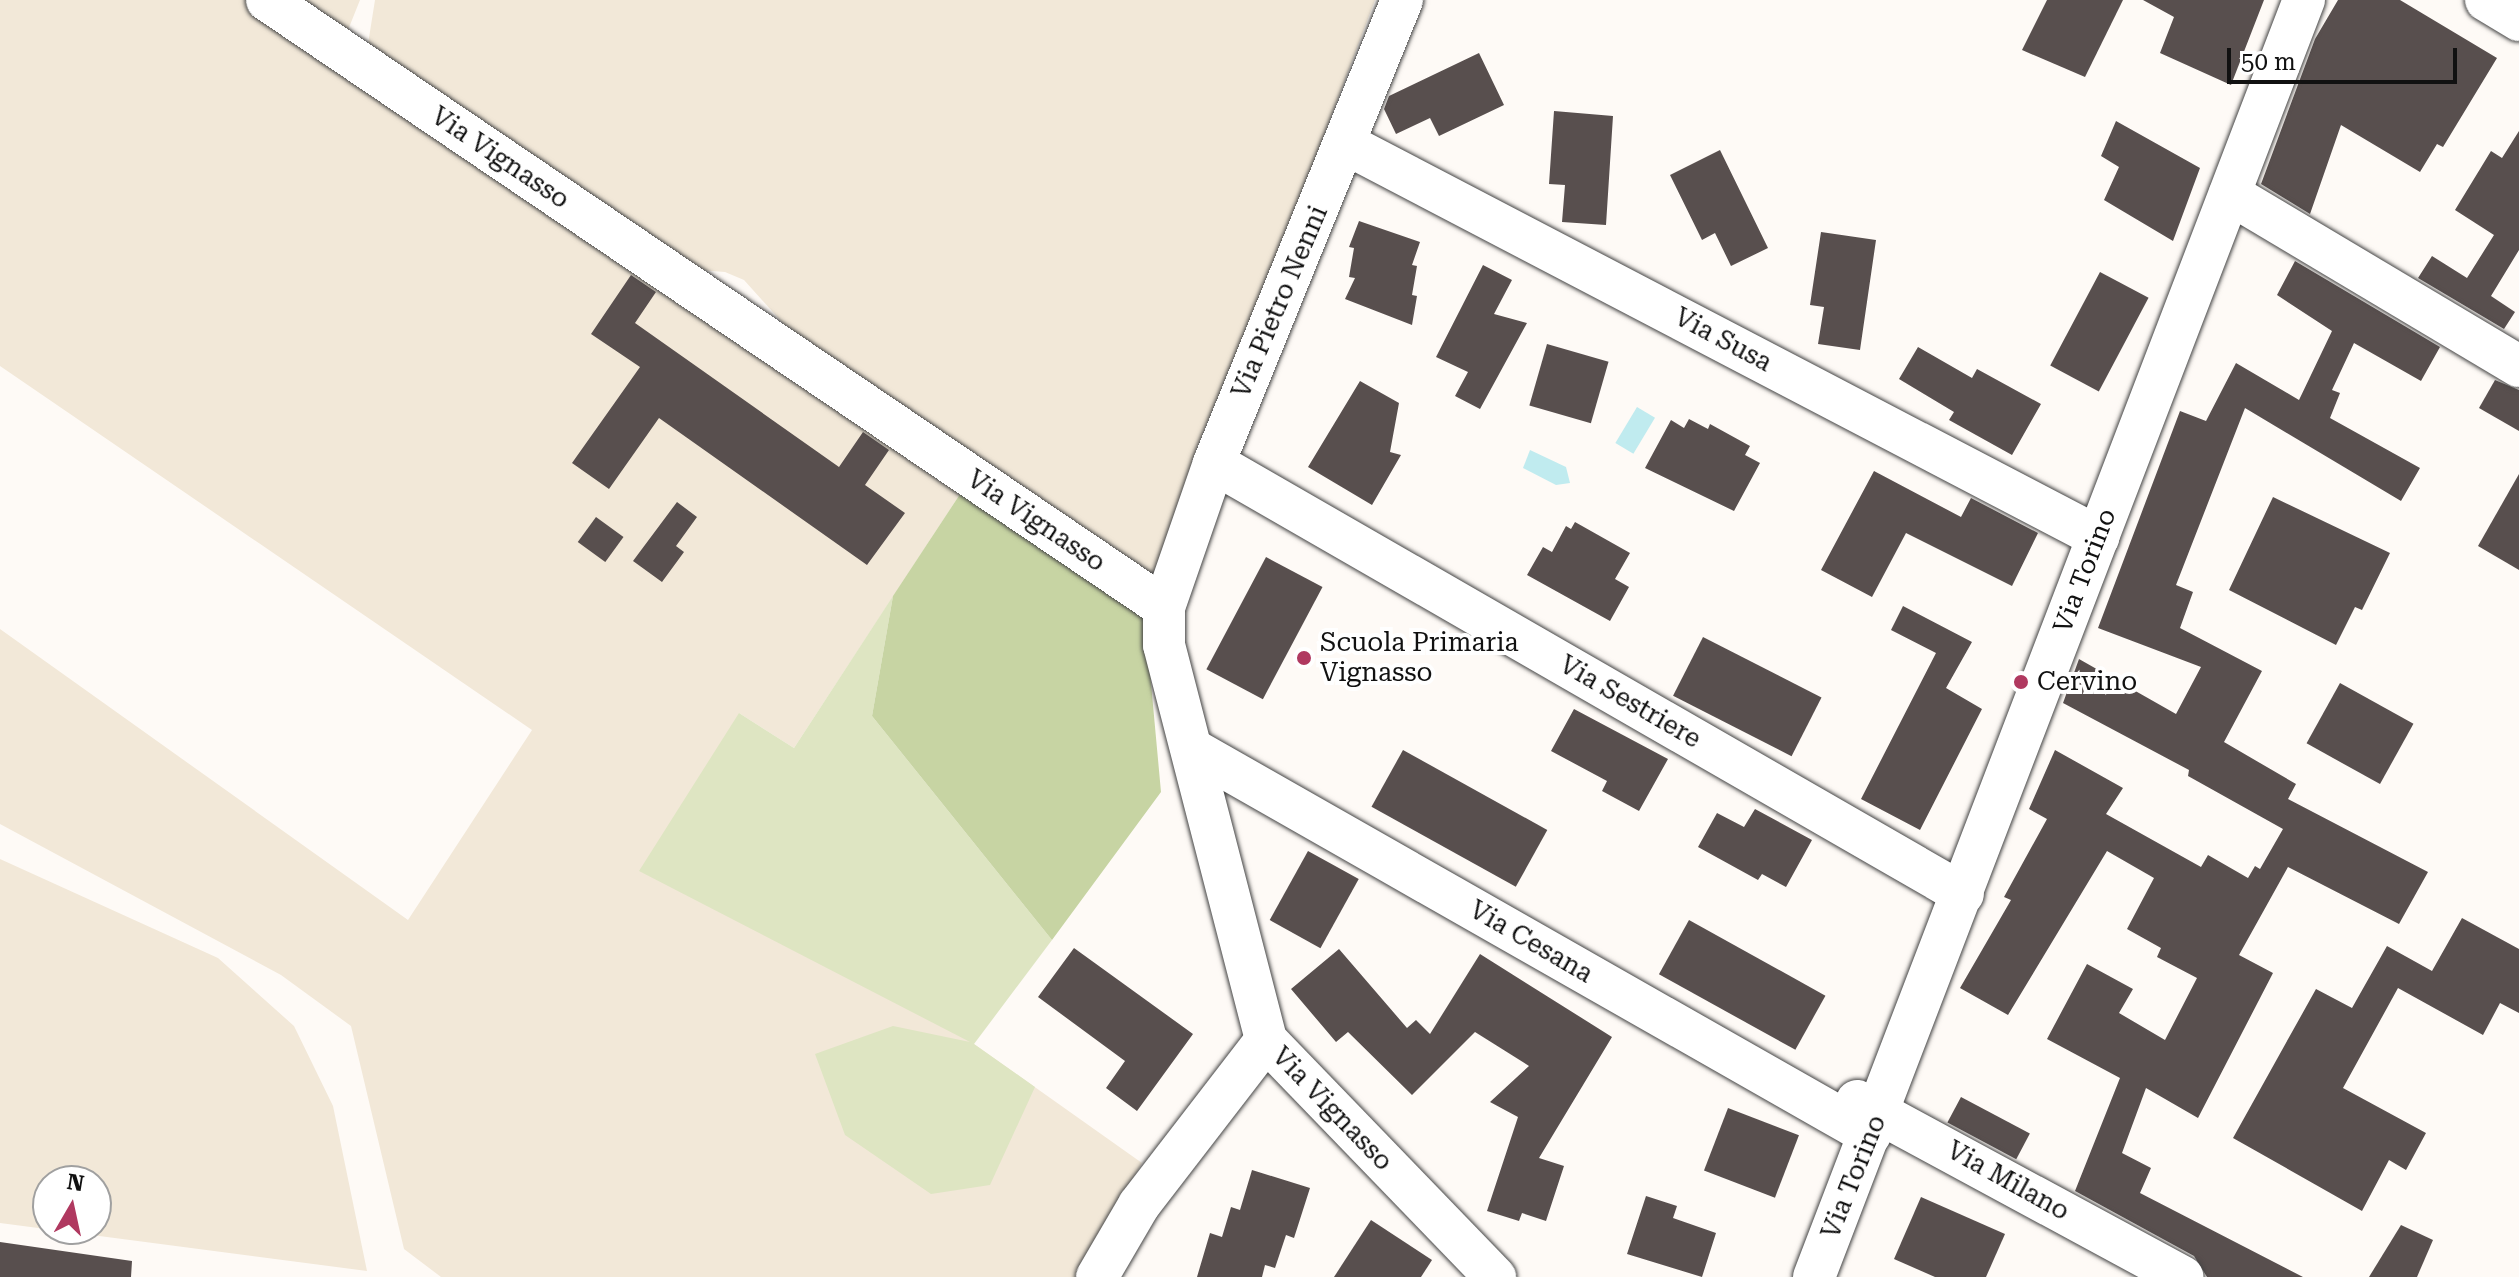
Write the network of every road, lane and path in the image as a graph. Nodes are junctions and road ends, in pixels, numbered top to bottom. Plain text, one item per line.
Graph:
1 (267, 0) edge
2 (1402, 0) edge
3 (2304, 0) edge
4 (2486, 0) edge
5 (2519, 20) edge
6 (1346, 144) junction
7 (2230, 194) junction
8 (2519, 366) edge
9 (1214, 463) junction
10 (2098, 537) junction
11 (1164, 607) junction
12 (1192, 749) junction
13 (1963, 894) junction
14 (1266, 1040) junction
15 (1830, 1090) dead end
16 (1876, 1123) junction
17 (1097, 1277) edge
18 (1495, 1277) edge
19 (1814, 1277) edge
20 (2183, 1277) edge

1 - 11 street, Via Vignasso
2 - 6 street, Via Pietro Nenni
3 - 7 street, Via Torino
4 - 5 street
6 - 9 street, Via Pietro Nenni
6 - 10 street, Via Susa
7 - 8 street
7 - 10 street, Via Torino
9 - 11 street, Via Pietro Nenni
9 - 13 street, Via Sestriere
10 - 13 street, Via Torino
11 - 12 street, Via Vignasso
12 - 14 street, Via Vignasso
12 - 16 street, Via Cesana
13 - 16 street, Via Torino
14 - 17 street
14 - 18 street, Via Vignasso
15 - 16 street, Via Milano
16 - 19 street, Via Torino
16 - 20 street, Via Milano

